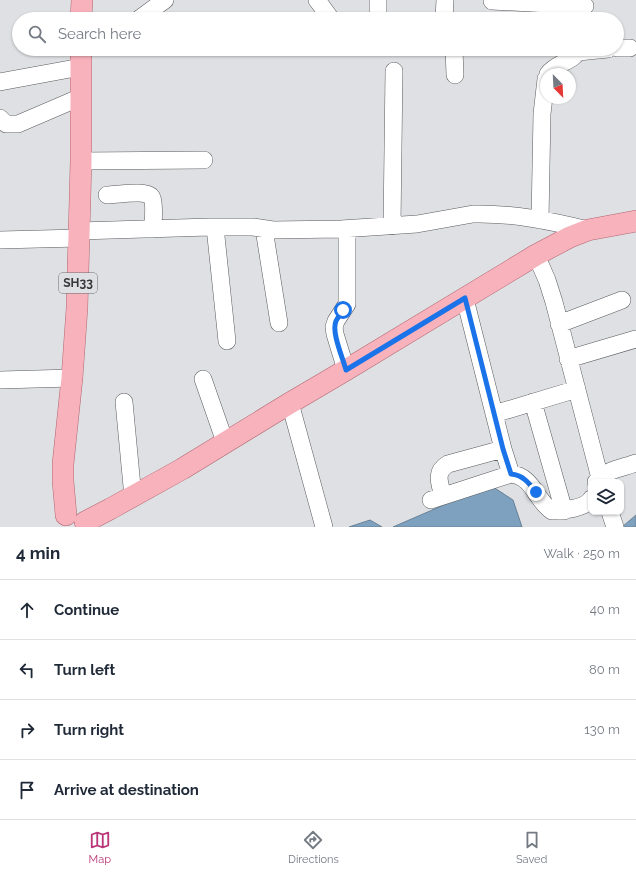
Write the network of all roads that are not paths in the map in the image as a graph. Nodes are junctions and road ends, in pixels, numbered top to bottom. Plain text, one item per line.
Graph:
1 (82, 0) edge
2 (165, 0) edge
3 (317, 0) edge
4 (378, 0) edge
5 (445, 0) edge
6 (492, 1) edge
7 (585, 8) edge
8 (82, 12) edge
9 (149, 12) edge
10 (326, 12) edge
11 (378, 12) edge
12 (444, 12) edge
13 (454, 56) edge
14 (575, 56) edge
15 (81, 58) edge
16 (552, 68) edge
17 (394, 71) dead end
18 (455, 75) dead end
19 (0, 82) edge
20 (81, 97) junction
21 (543, 104) edge
22 (0, 118) edge
23 (204, 160) dead end
24 (81, 161) junction
25 (107, 195) dead end
26 (540, 220) junction
27 (636, 221) edge
28 (392, 226) junction
29 (215, 227) junction
30 (153, 229) junction
31 (264, 229) junction
32 (347, 229) junction
33 (588, 230) junction
34 (79, 234) junction
35 (0, 240) edge
36 (536, 255) junction
37 (465, 298) junction
38 (622, 300) dead end
39 (279, 323) dead end
40 (559, 324) junction
41 (636, 339) edge
42 (227, 341) dead end
43 (568, 359) junction
44 (346, 370) junction
45 (72, 378) junction
46 (203, 379) dead end
47 (0, 380) edge
48 (577, 389) junction
49 (124, 402) dead end
50 (533, 402) junction
51 (290, 403) junction
52 (494, 414) junction
53 (225, 442) junction
54 (503, 449) junction
55 (636, 463) edge
56 (511, 474) junction
57 (599, 479) edge
58 (601, 479) edge
59 (133, 496) junction
60 (588, 503) edge
61 (564, 511) junction
62 (74, 523) edge
63 (324, 527) edge

1 - 8 main road
2 - 9 street
3 - 10 street
4 - 11 street
5 - 12 street
6 - 7 street
13 - 18 street
14 - 16 street
15 - 19 street
15 - 20 main road, SH33
17 - 28 street
20 - 22 street
20 - 24 main road, SH33
21 - 26 street
23 - 24 street
24 - 34 main road, SH33
25 - 30 street
26 - 28 street
26 - 33 street
27 - 33 main road, SH33
28 - 32 street
29 - 30 street
29 - 31 street
29 - 42 street
30 - 34 street
31 - 32 street
31 - 39 street
32 - 44 street
33 - 36 main road, SH33
34 - 35 street
34 - 45 main road, SH33
36 - 37 main road, SH33
36 - 40 street
37 - 44 main road, SH33
37 - 52 street
38 - 40 street
40 - 43 street
41 - 43 street
43 - 48 street
44 - 51 main road, SH33
45 - 47 street
45 - 62 main road, SH33
46 - 53 street
48 - 50 street
48 - 57 street
49 - 59 street
50 - 52 street
50 - 61 street
51 - 53 main road, SH33
51 - 63 street
52 - 54 street
53 - 59 main road, SH33
54 - 56 street
54 - 56 street
55 - 58 street
56 - 61 street
59 - 62 main road, SH33
60 - 61 street

